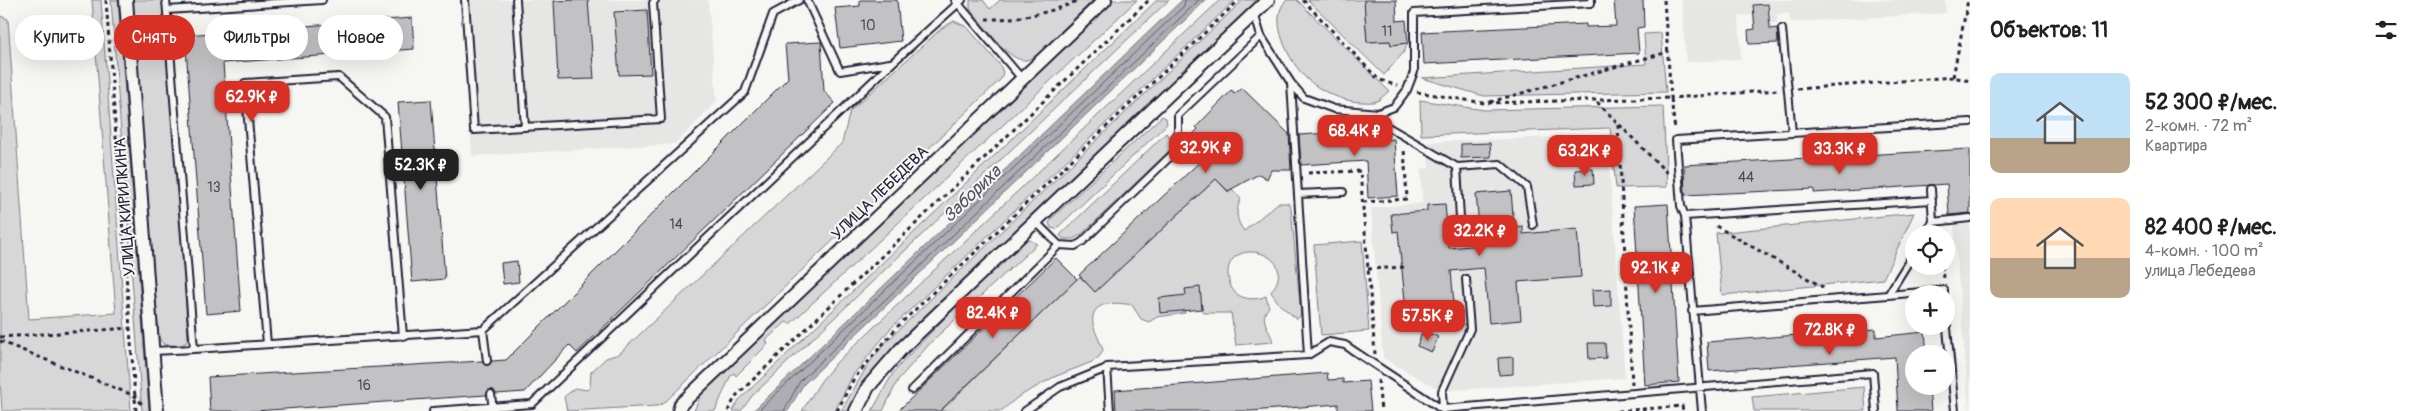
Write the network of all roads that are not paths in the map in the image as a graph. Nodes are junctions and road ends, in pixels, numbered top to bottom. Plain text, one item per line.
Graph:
1 (126, 0) edge
2 (166, 0) edge
3 (322, 0) edge
4 (465, 0) edge
5 (516, 0) edge
6 (655, 0) edge
7 (799, 0) edge
8 (807, 0) edge
9 (1105, 0) edge
10 (1268, 0) edge
11 (1591, 0) edge
12 (958, 1) edge
13 (167, 10) junction
14 (1254, 13) junction
15 (1782, 29) dead end
16 (1261, 36) junction
17 (892, 63) junction
18 (1023, 80) junction
19 (1291, 83) junction
20 (1361, 111) junction
21 (1970, 122) edge
22 (525, 127) junction
23 (1792, 133) junction
24 (1457, 167) junction
25 (1931, 189) dead end
26 (1342, 192) dead end
27 (1298, 194) junction
28 (1932, 200) junction
29 (1685, 216) junction
30 (1460, 218) dead end
31 (1970, 218) edge
32 (1035, 221) junction
33 (1933, 222) junction
34 (1533, 225) dead end
35 (1931, 225) edge
36 (1059, 245) junction
37 (1905, 268) edge
38 (1466, 279) dead end
39 (1905, 293) edge
40 (1888, 295) junction
41 (1692, 311) junction
42 (484, 330) junction
43 (1948, 335) edge
44 (403, 336) junction
45 (267, 344) junction
46 (194, 349) junction
47 (153, 351) junction
48 (1308, 355) junction
49 (487, 361) dead end
50 (1107, 368) junction
51 (1699, 389) junction
52 (912, 390) dead end
53 (491, 394) dead end
54 (1491, 408) edge
55 (493, 409) edge
56 (1443, 410) edge
57 (158, 411) edge
58 (433, 411) edge
59 (679, 411) edge
60 (856, 411) edge
61 (1025, 411) edge
62 (1110, 411) edge
63 (1702, 411) edge
64 (1876, 411) edge
65 (1955, 411) edge

1 - 47 street, УЛИЦА КИРИЛКИНА
2 - 13 lane
3 - 13 lane
4 - 22 lane
5 - 22 lane
6 - 22 lane
7 - 42 lane
8 - 17 lane
9 - 18 street, УЛИЦА ЛЕБЕДЕВА
10 - 14 street
11 - 20 lane
12 - 17 lane
12 - 18 lane
13 - 46 lane
14 - 16 lane
14 - 32 street
15 - 23 lane
16 - 19 lane
16 - 36 lane
17 - 55 lane
18 - 59 street, УЛИЦА ЛЕБЕДЕВА
19 - 20 lane
19 - 27 lane
20 - 24 lane
21 - 23 lane
23 - 29 lane
24 - 30 lane
24 - 34 lane
25 - 28 lane
26 - 27 lane
27 - 48 lane
28 - 29 lane
28 - 33 lane
29 - 41 lane
31 - 33 lane
32 - 36 lane
32 - 60 street
33 - 35 lane
36 - 52 lane
37 - 40 lane
38 - 56 lane
39 - 40 lane
40 - 41 lane
41 - 51 lane
42 - 44 lane
42 - 49 lane
43 - 65 lane
44 - 45 lane
44 - 45 lane
45 - 46 lane
46 - 47 lane
47 - 57 street, УЛИЦА КИРИЛКИНА
48 - 50 lane
48 - 56 lane
50 - 61 lane
50 - 62 lane
51 - 54 lane
51 - 63 lane
51 - 64 lane
53 - 55 lane
54 - 56 lane
55 - 58 lane

